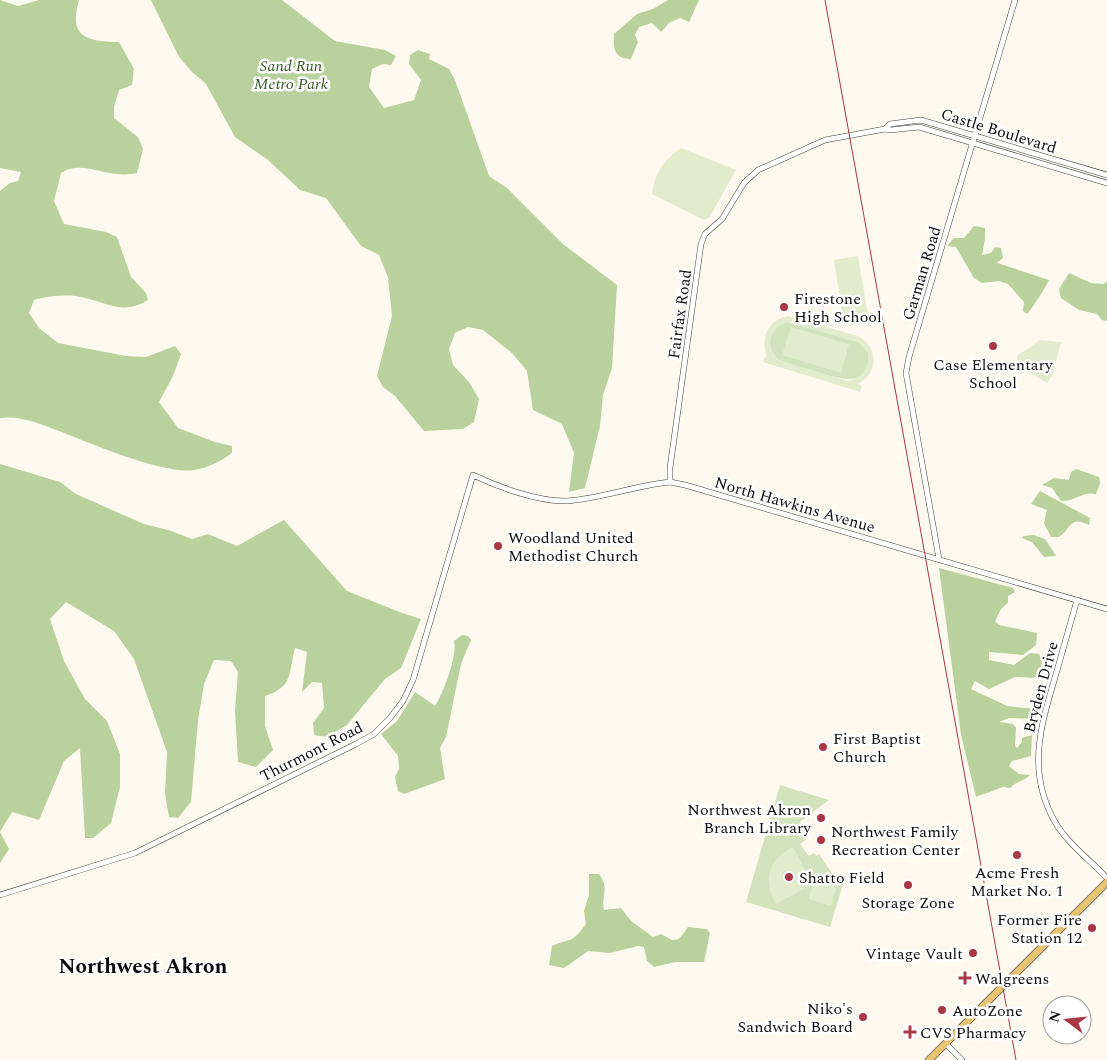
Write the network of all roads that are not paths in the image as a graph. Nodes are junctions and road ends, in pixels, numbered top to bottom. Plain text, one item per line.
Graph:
1 (1016, 0) edge
2 (885, 129) junction
3 (975, 136) junction
4 (973, 143) junction
5 (758, 170) joint
6 (1107, 175) edge
7 (1107, 183) edge
8 (473, 474) joint
9 (670, 482) junction
10 (938, 559) junction
11 (1077, 600) junction
12 (1107, 609) edge
13 (1107, 878) edge
14 (1107, 882) edge
15 (0, 895) edge
16 (946, 1044) junction
17 (929, 1060) edge
18 (962, 1060) edge

1 - 3 street, Garman Road
2 - 3 street, Castle Boulevard
2 - 4 street, Castle Boulevard
2 - 5 street, Castle Boulevard
3 - 4 street, Garman Road
3 - 6 street, Castle Boulevard
4 - 7 street, Castle Boulevard
4 - 10 street, Garman Road
5 - 9 street, Fairfax Road
8 - 9 street, North Hawkins Avenue
8 - 15 street, Thurmont Road
9 - 10 street, North Hawkins Avenue
10 - 11 street, North Hawkins Avenue
11 - 12 street, North Hawkins Avenue
11 - 13 street, Bryden Drive
14 - 16 main road
16 - 17 main road
16 - 18 street

